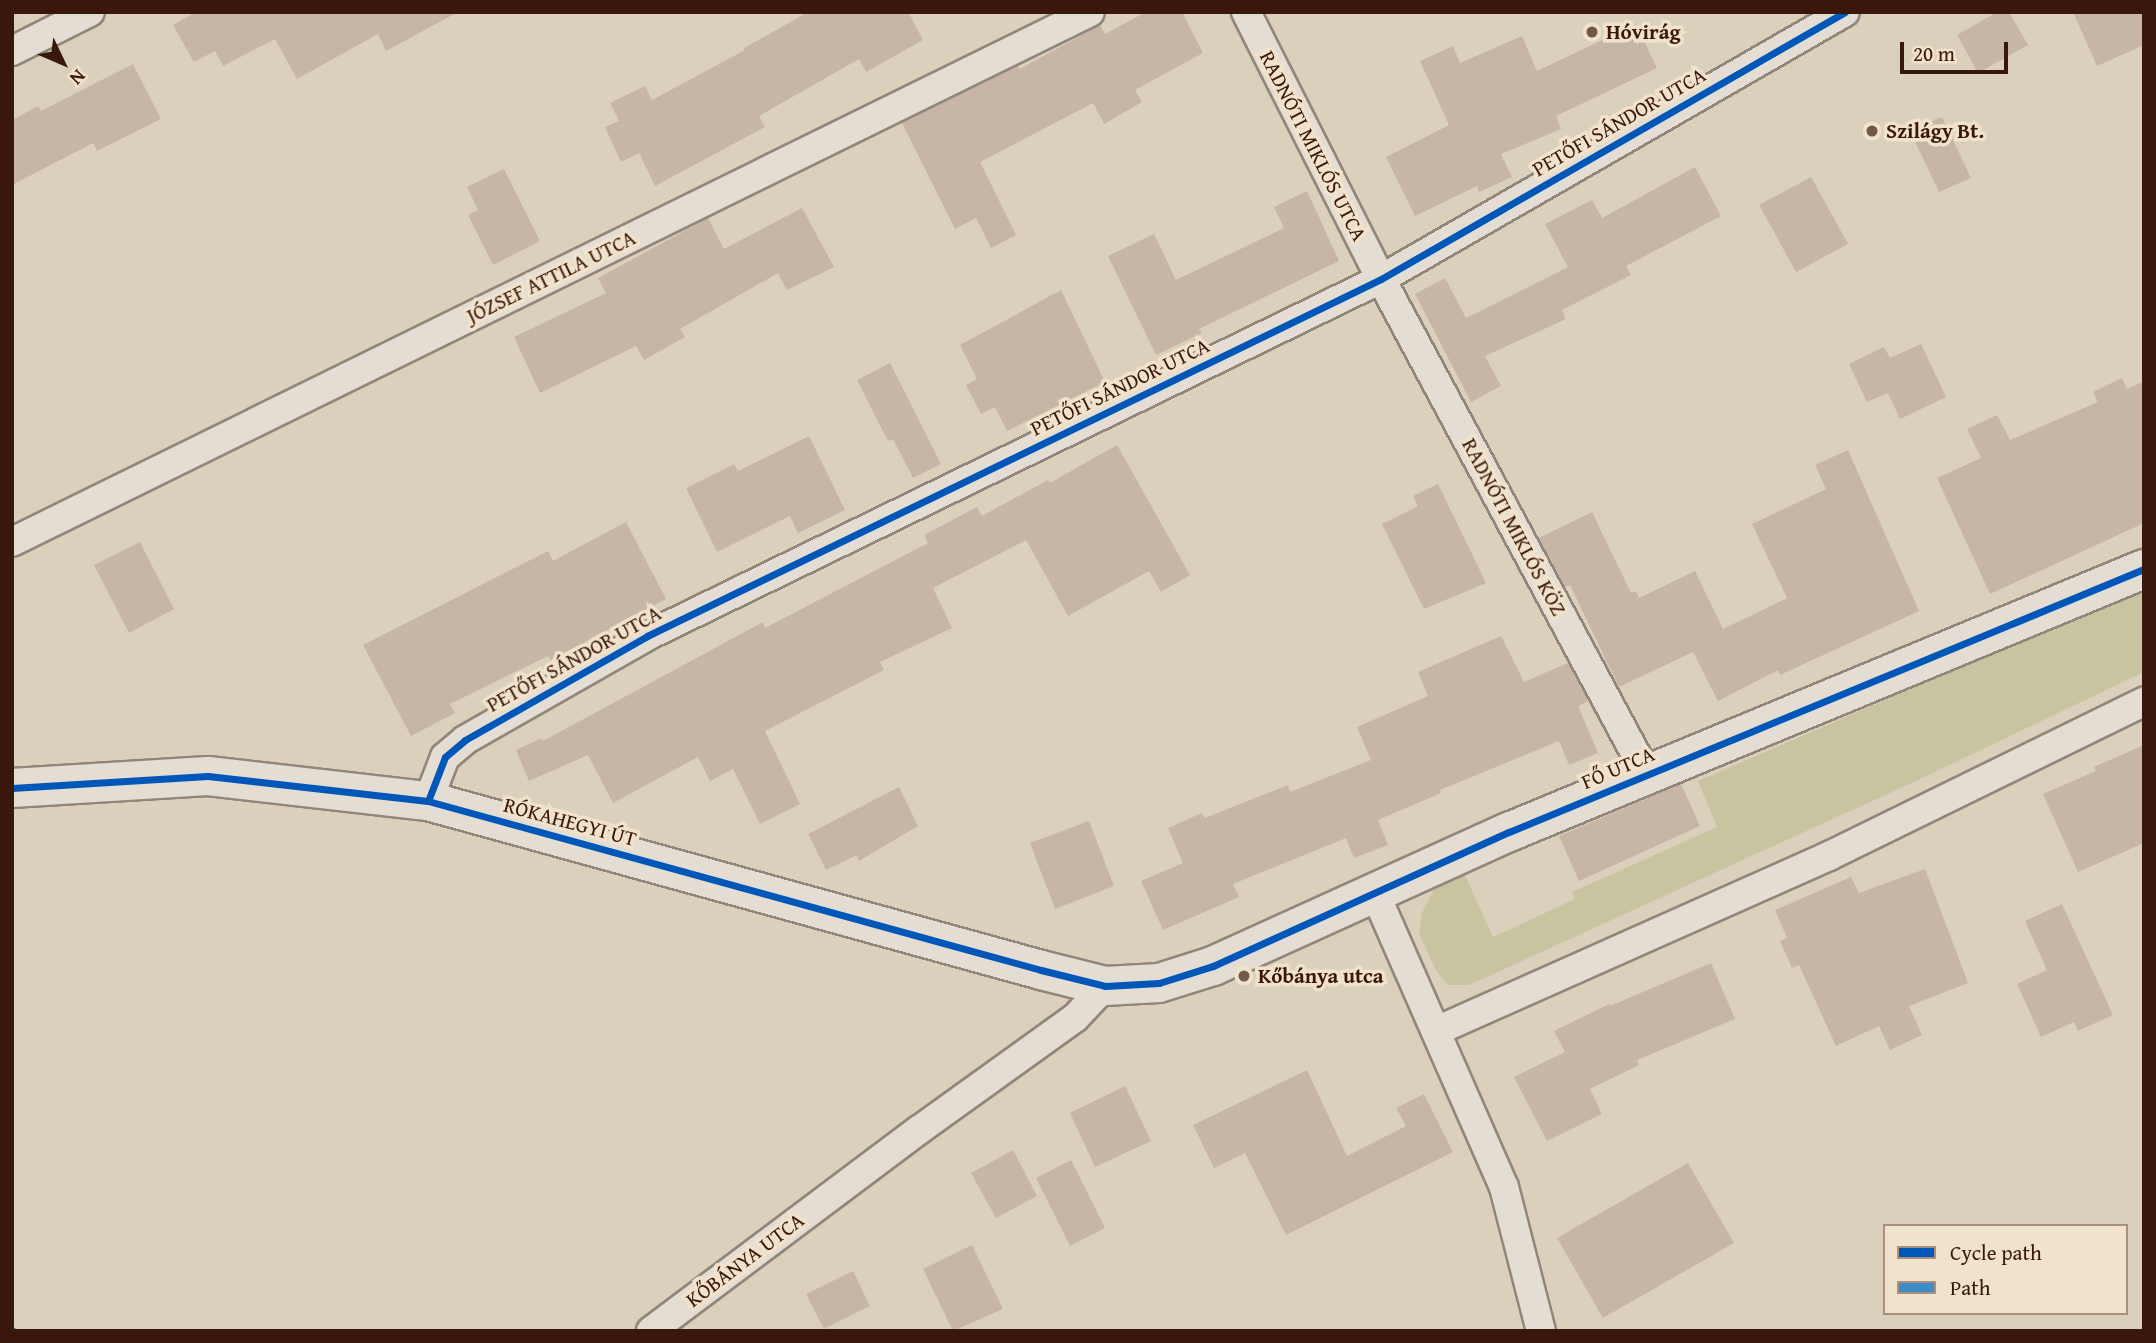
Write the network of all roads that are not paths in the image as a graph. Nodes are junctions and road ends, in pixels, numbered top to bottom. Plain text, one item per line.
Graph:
1 (90, 12) edge
2 (1090, 12) edge
3 (1246, 12) edge
4 (1845, 12) edge
5 (12, 51) edge
6 (1381, 279) junction
7 (12, 542) edge
8 (2144, 569) edge
9 (2144, 702) edge
10 (1647, 775) junction
11 (12, 788) edge
12 (428, 801) junction
13 (1374, 891) junction
14 (1105, 986) junction
15 (1436, 1031) junction
16 (651, 1331) edge
17 (1541, 1331) edge

1 - 5 street
2 - 7 street, JÓZSEF ATTILA UTCA
3 - 6 street, RADNÓTI MIKLÓS UTCA
4 - 6 street, PETŐFI SÁNDOR UTCA
6 - 10 street, RADNÓTI MIKLÓS KÖZ
6 - 12 street, PETŐFI SÁNDOR UTCA
8 - 10 street, FŐ UTCA
9 - 15 street
10 - 13 street, FŐ UTCA
11 - 12 street, RÓKAHEGYI ÚT
12 - 14 street, RÓKAHEGYI ÚT
13 - 14 street, FŐ UTCA
13 - 15 street
14 - 16 street, KŐBÁNYA UTCA
15 - 17 street

